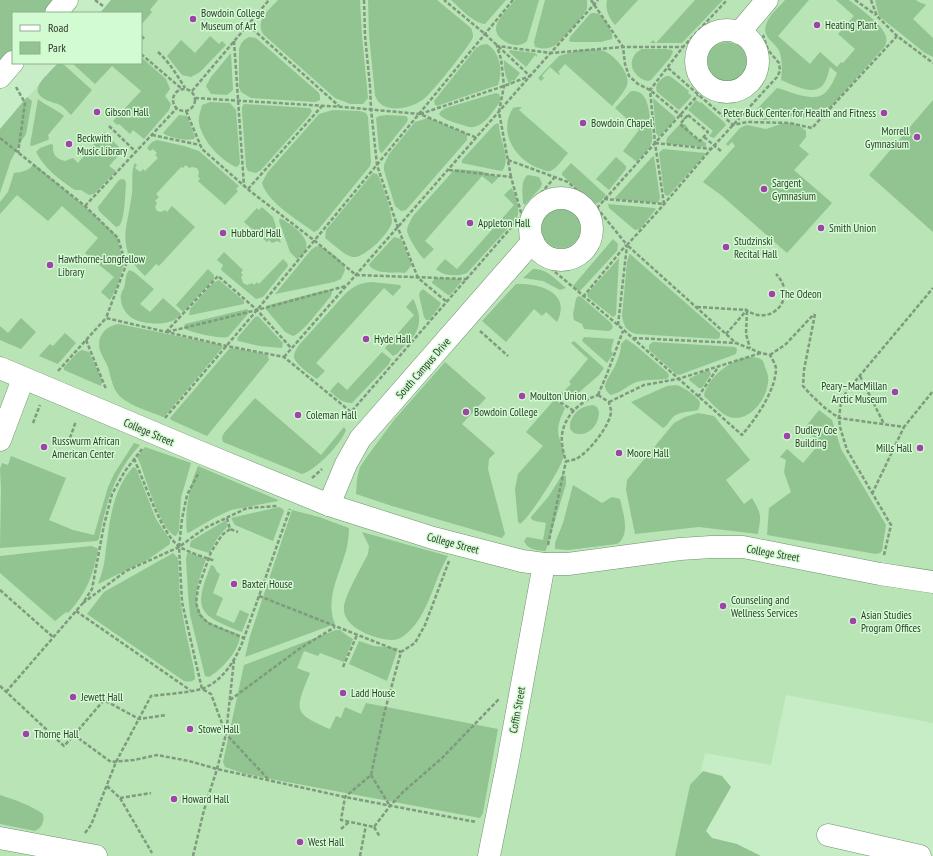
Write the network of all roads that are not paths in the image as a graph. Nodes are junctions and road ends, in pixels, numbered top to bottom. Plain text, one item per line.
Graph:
1 (67, 0) edge
2 (767, 0) edge
3 (57, 12) edge
4 (739, 33) dead end
5 (534, 251) road end
6 (0, 368) edge
7 (23, 379) junction
8 (0, 440) edge
9 (329, 505) junction
10 (544, 564) junction
11 (933, 582) edge
12 (828, 835) dead end
13 (0, 838) edge
14 (96, 856) edge
15 (489, 856) edge
16 (920, 856) edge

1 - 3 street
2 - 4 street
5 - 9 street, South Campus Drive
6 - 7 street, College Street
7 - 8 street
7 - 9 street, College Street
9 - 10 street, College Street
10 - 11 street, College Street
10 - 15 street, Coffin Street
12 - 16 street
13 - 14 street

